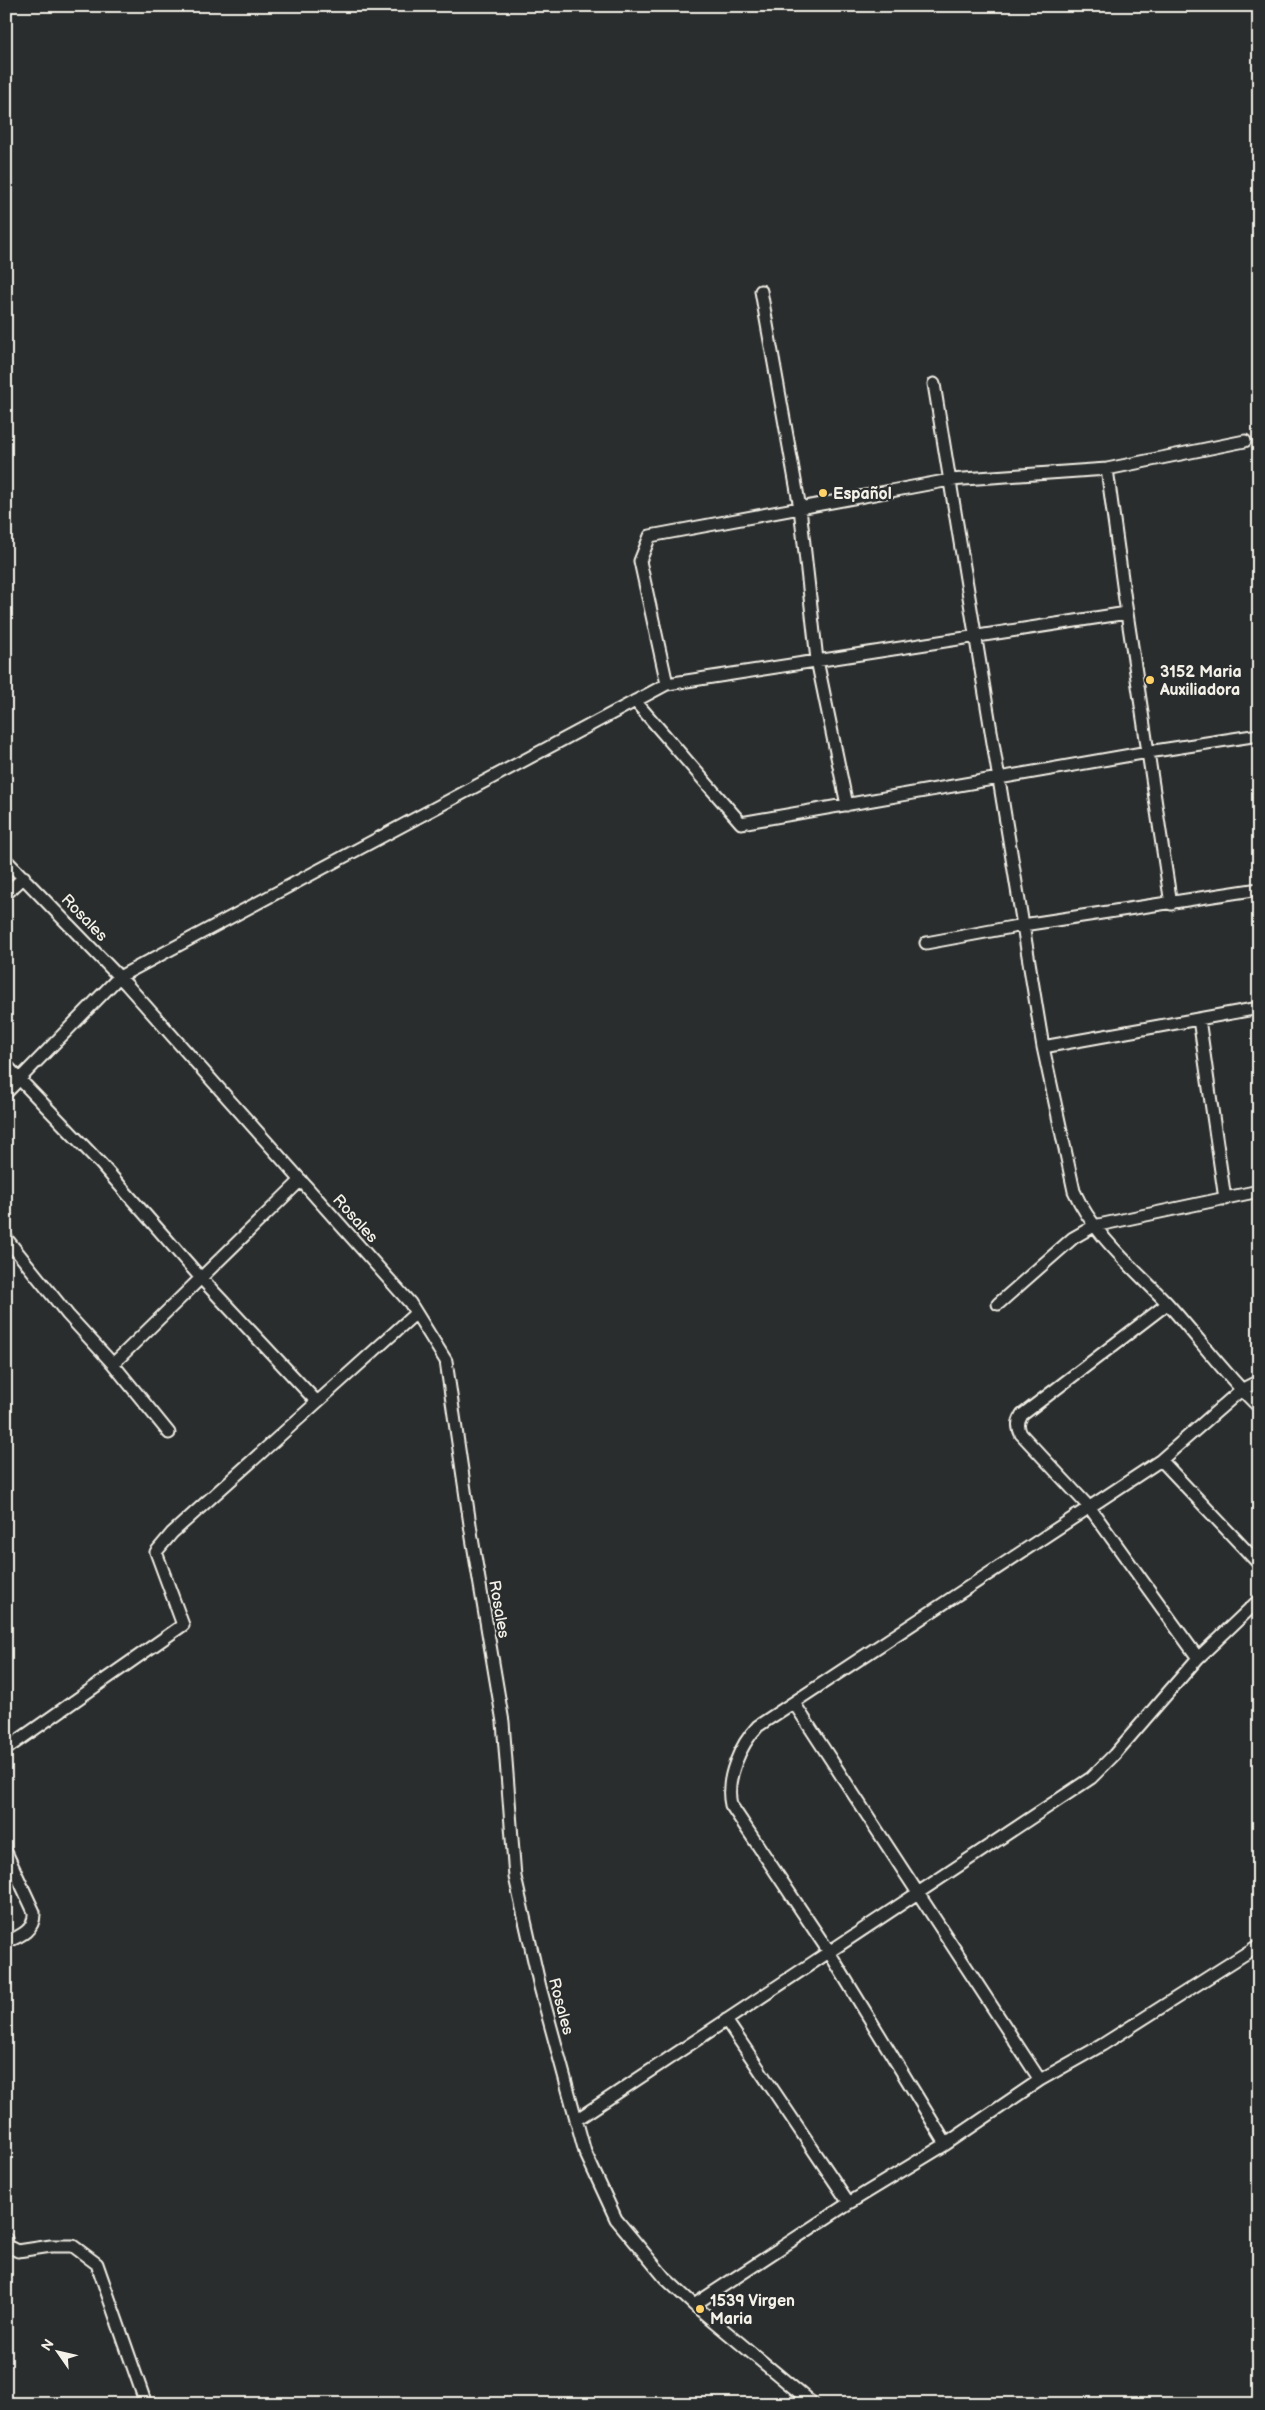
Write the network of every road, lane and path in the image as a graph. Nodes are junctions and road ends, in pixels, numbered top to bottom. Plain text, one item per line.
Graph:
1 (760, 290) dead end
2 (934, 384) dead end
3 (1245, 441) dead end
4 (1107, 469) junction
5 (950, 480) junction
6 (800, 508) junction
7 (1127, 613) junction
8 (975, 635) junction
9 (817, 660) junction
10 (667, 684) junction
11 (636, 701) junction
12 (1259, 735) edge
13 (1148, 752) junction
14 (999, 780) junction
15 (848, 805) junction
16 (6, 860) edge
17 (24, 877) junction
18 (1259, 890) edge
19 (6, 894) edge
20 (1171, 904) junction
21 (1023, 925) junction
22 (926, 943) dead end
23 (120, 977) junction
24 (1259, 1008) edge
25 (1199, 1019) junction
26 (1043, 1047) junction
27 (6, 1065) edge
28 (20, 1079) junction
29 (6, 1093) edge
30 (301, 1180) junction
31 (1259, 1191) edge
32 (1225, 1199) junction
33 (1094, 1226) junction
34 (6, 1238) edge
35 (200, 1277) junction
36 (998, 1304) dead end
37 (1167, 1304) junction
38 (416, 1313) junction
39 (113, 1364) junction
40 (1259, 1381) edge
41 (1241, 1390) junction
42 (317, 1402) junction
43 (1259, 1406) edge
44 (169, 1433) dead end
45 (1160, 1460) junction
46 (1090, 1508) junction
47 (1259, 1564) edge
48 (1259, 1600) edge
49 (1198, 1658) junction
50 (794, 1703) junction
51 (6, 1749) edge
52 (6, 1852) edge
53 (918, 1893) junction
54 (6, 1942) edge
55 (1259, 1945) edge
56 (829, 1952) junction
57 (726, 2020) junction
58 (1040, 2080) junction
59 (576, 2120) junction
60 (946, 2144) junction
61 (849, 2203) junction
62 (6, 2239) edge
63 (694, 2305) junction
64 (146, 2404) edge
65 (813, 2404) edge

1 - 6 street
2 - 5 street
3 - 4 street
4 - 5 street
4 - 7 street
5 - 6 street
5 - 8 street
6 - 9 street
6 - 10 street
7 - 8 street
7 - 13 street
8 - 9 street
8 - 14 street
9 - 10 street
9 - 15 street
10 - 11 street
11 - 15 street
11 - 23 street
12 - 13 street
13 - 14 street
13 - 20 street
14 - 15 street
14 - 21 street
16 - 17 street, Rosales
17 - 19 street
17 - 23 street, Rosales
18 - 20 street
20 - 21 street
21 - 22 street
21 - 26 street
23 - 28 street
23 - 30 street, Rosales
24 - 25 street
25 - 26 street
25 - 32 street
26 - 33 street
27 - 28 street
28 - 29 street
28 - 35 street
30 - 35 street
30 - 38 street, Rosales
31 - 32 street
32 - 33 street
33 - 36 street
33 - 37 street
34 - 39 street
35 - 39 street
35 - 42 street
37 - 41 street
37 - 46 street
38 - 42 street
38 - 59 street, Rosales
39 - 44 street
40 - 41 street
41 - 43 street
41 - 45 street
42 - 51 street
45 - 46 street
45 - 47 street
46 - 49 street
46 - 50 street
48 - 49 street
49 - 53 street
50 - 53 street
50 - 56 street
52 - 54 street
53 - 56 street
53 - 58 street
55 - 58 street
56 - 57 street
56 - 60 street
57 - 59 street
57 - 61 street
58 - 60 street
59 - 63 street, Rosales
60 - 61 street
61 - 63 street
62 - 64 street
63 - 65 street, Rosales

